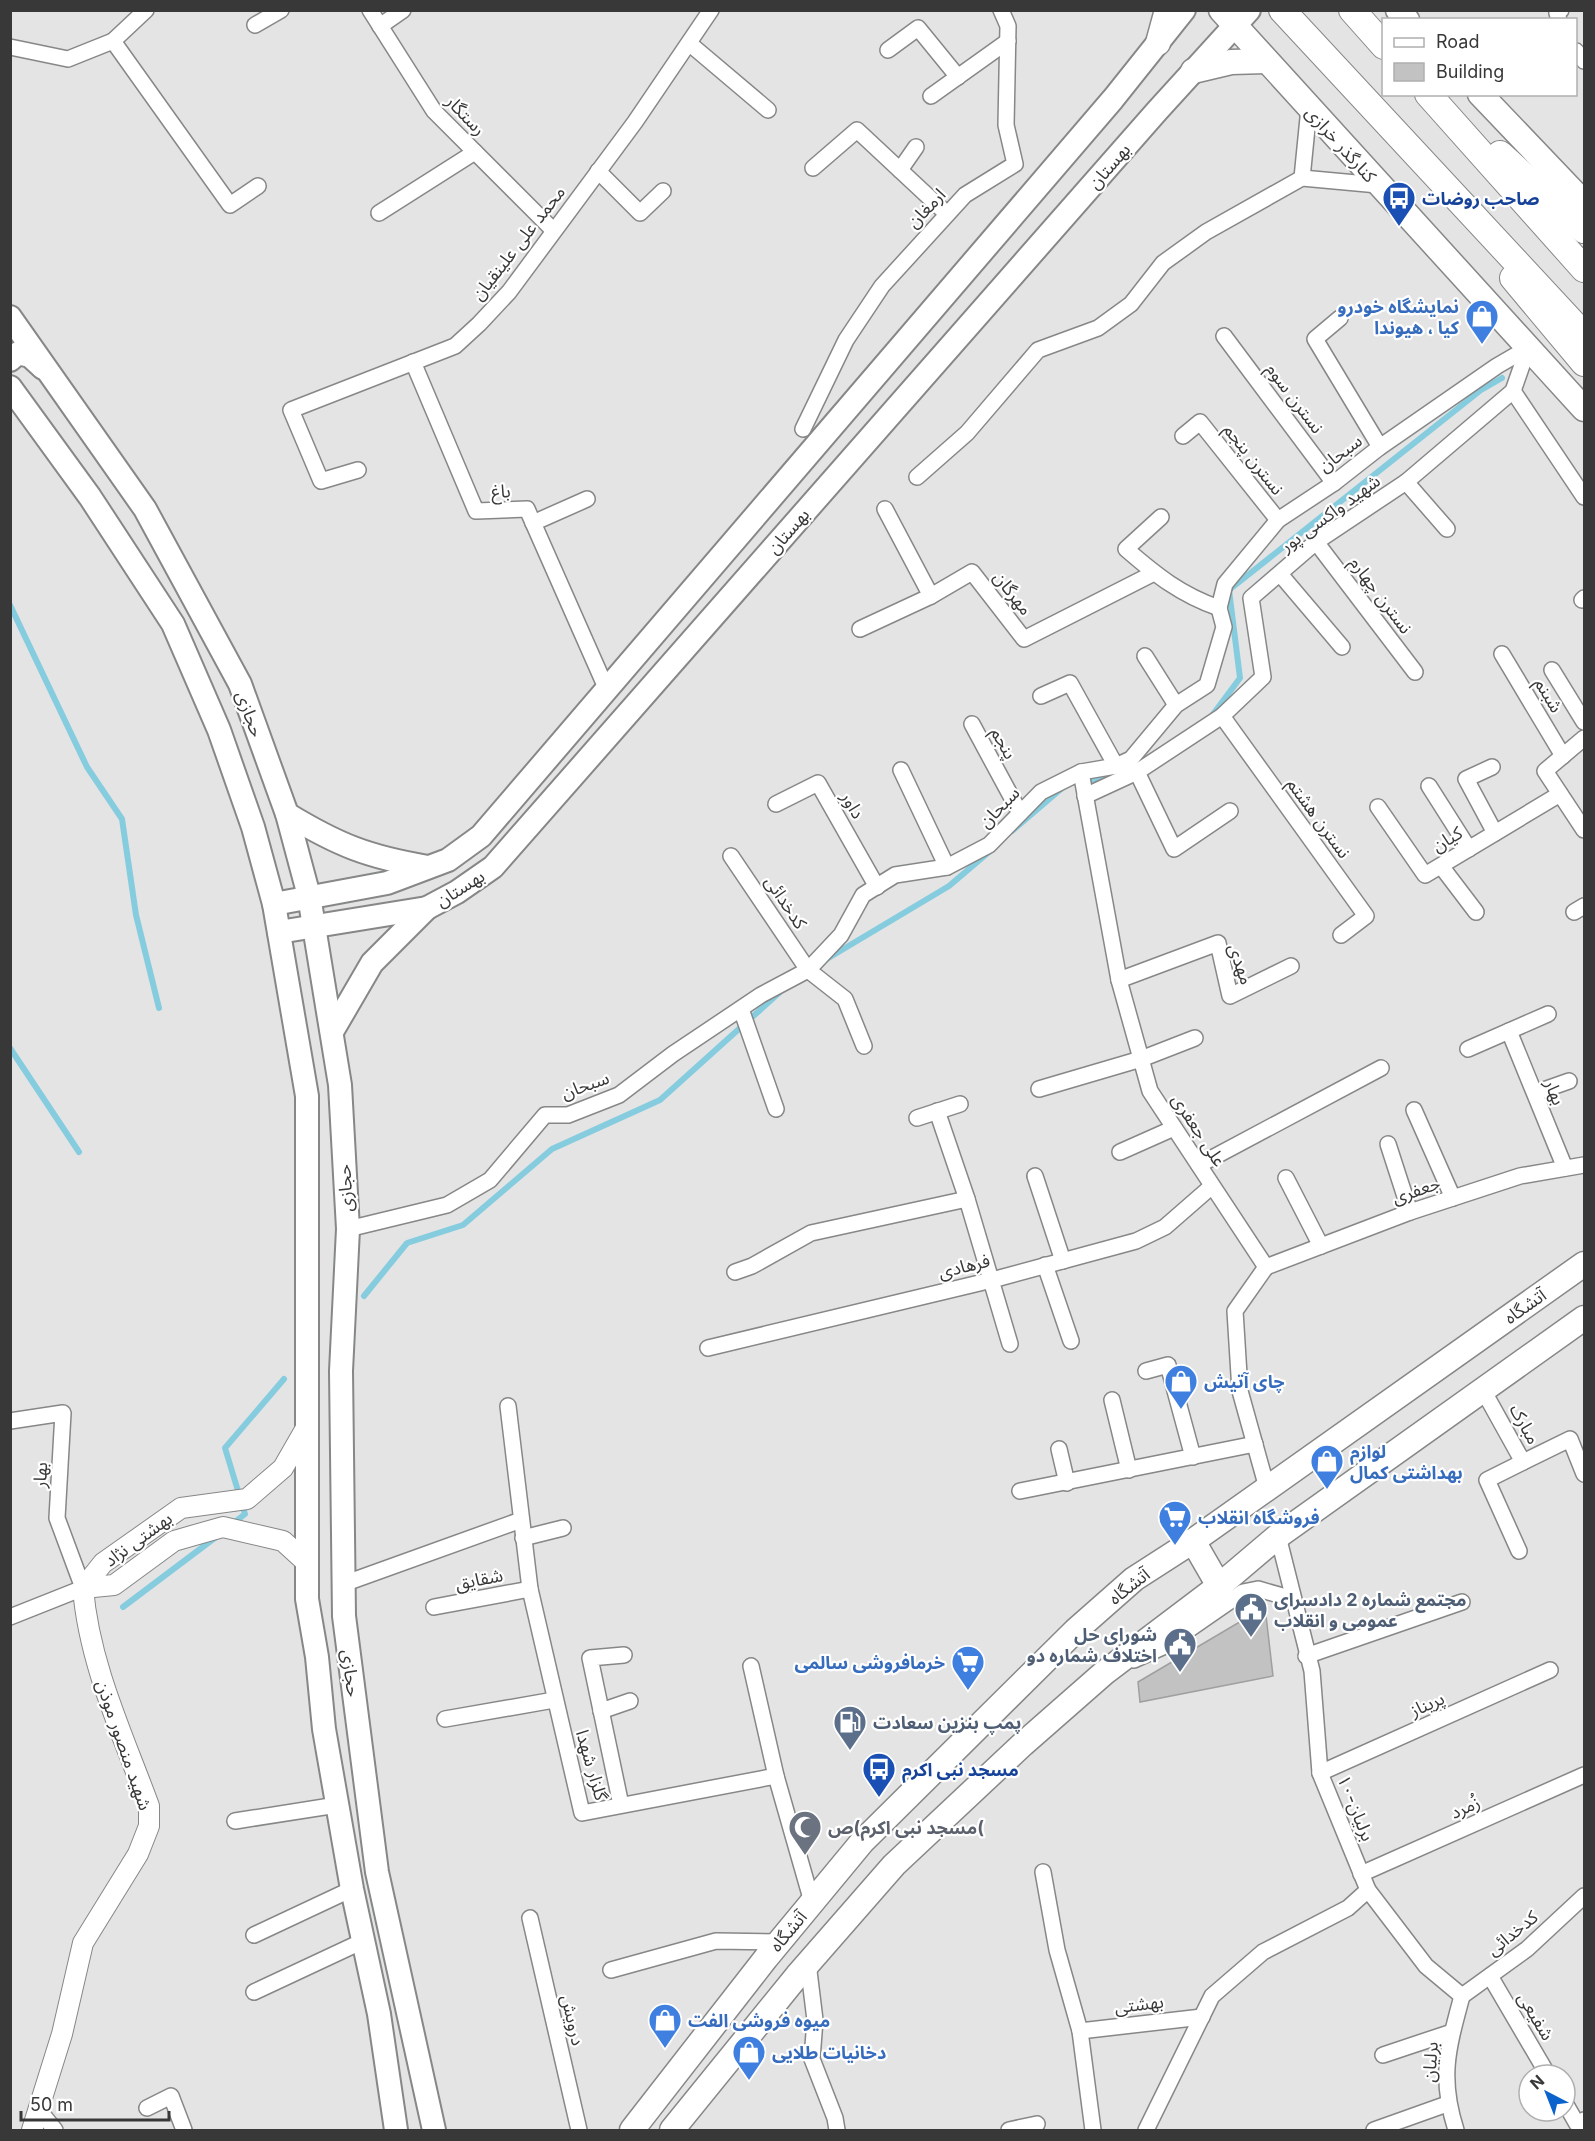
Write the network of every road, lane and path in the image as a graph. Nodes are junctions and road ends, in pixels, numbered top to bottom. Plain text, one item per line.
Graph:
1 (146, 10) edge
2 (281, 10) edge
3 (370, 10) edge
4 (403, 10) edge
5 (711, 10) edge
6 (1001, 10) edge
7 (1167, 10) edge
8 (1184, 10) edge
9 (1282, 10) edge
10 (1352, 10) edge
11 (1238, 15) edge
12 (255, 25) dead end
13 (380, 26) junction
14 (113, 41) junction
15 (1008, 41) junction
16 (1158, 43) junction
17 (690, 44) junction
18 (1382, 45) edge
19 (10, 47) edge
20 (888, 51) dead end
21 (1266, 61) junction
22 (1193, 71) junction
23 (958, 77) junction
24 (931, 96) dead end
25 (1430, 96) edge
26 (1437, 96) edge
27 (1481, 96) edge
28 (1309, 108) junction
29 (768, 110) dead end
30 (916, 147) dead end
31 (475, 152) junction
32 (1426, 162) junction
33 (813, 168) dead end
34 (900, 170) junction
35 (598, 171) junction
36 (1302, 178) junction
37 (1378, 185) junction
38 (258, 186) dead end
39 (663, 190) dead end
40 (1584, 203) edge
41 (379, 213) dead end
42 (947, 214) junction
43 (553, 230) junction
44 (1584, 230) edge
45 (1584, 269) edge
46 (10, 317) edge
47 (1340, 318) dead end
48 (1584, 334) edge
49 (1224, 336) dead end
50 (1528, 348) junction
51 (10, 360) edge
52 (890, 360) junction
53 (412, 362) junction
54 (1584, 363) edge
55 (51, 375) junction
56 (10, 387) edge
57 (915, 387) junction
58 (1513, 391) junction
59 (1584, 409) edge
60 (803, 429) dead end
61 (1183, 436) dead end
62 (1380, 447) junction
63 (358, 470) dead end
64 (917, 477) dead end
65 (1406, 482) junction
66 (1334, 483) junction
67 (1584, 498) edge
68 (587, 499) dead end
69 (885, 509) dead end
70 (1161, 517) dead end
71 (1278, 520) junction
72 (533, 523) junction
73 (1447, 529) dead end
74 (1316, 542) junction
75 (1154, 573) junction
76 (1280, 574) junction
77 (931, 596) junction
78 (1219, 608) junction
79 (860, 628) dead end
80 (1342, 647) dead end
81 (1502, 654) dead end
82 (1145, 656) dead end
83 (1552, 670) dead end
84 (1414, 672) dead end
85 (607, 690) junction
86 (1041, 696) dead end
87 (1176, 705) junction
88 (1222, 716) junction
89 (1584, 722) edge
90 (972, 724) dead end
91 (1584, 738) edge
92 (1563, 756) junction
93 (1116, 766) junction
94 (1492, 767) dead end
95 (901, 770) dead end
96 (1081, 772) junction
97 (1137, 772) junction
98 (1429, 786) dead end
99 (1560, 794) junction
100 (1085, 796) junction
101 (776, 804) dead end
102 (1378, 807) dead end
103 (1230, 811) dead end
104 (1020, 813) junction
105 (287, 814) junction
106 (1584, 830) edge
107 (1494, 833) junction
108 (1469, 849) junction
109 (731, 856) dead end
110 (1441, 866) junction
111 (429, 867) junction
112 (947, 867) junction
113 (877, 887) junction
114 (309, 896) junction
115 (274, 904) junction
116 (427, 908) junction
117 (1476, 912) dead end
118 (315, 924) junction
119 (279, 932) junction
120 (1341, 935) dead end
121 (1291, 966) dead end
122 (808, 970) junction
123 (1119, 980) junction
124 (741, 1009) junction
125 (1548, 1014) dead end
126 (333, 1030) junction
127 (1509, 1031) junction
128 (1195, 1038) dead end
129 (864, 1046) dead end
130 (1468, 1048) dead end
131 (1141, 1059) junction
132 (1381, 1068) dead end
133 (1569, 1081) dead end
134 (1039, 1089) dead end
135 (1535, 1093) junction
136 (960, 1104) dead end
137 (776, 1109) dead end
138 (1414, 1110) dead end
139 (937, 1111) junction
140 (917, 1118) dead end
141 (1174, 1128) junction
142 (1388, 1144) dead end
143 (1120, 1152) dead end
144 (1199, 1165) junction
145 (1584, 1165) edge
146 (1565, 1168) junction
147 (1035, 1176) dead end
148 (1286, 1178) dead end
149 (1212, 1186) junction
150 (1453, 1198) junction
151 (967, 1199) junction
152 (1410, 1212) junction
153 (348, 1229) junction
154 (1321, 1246) junction
155 (1063, 1261) junction
156 (1584, 1264) edge
157 (1045, 1265) junction
158 (1266, 1267) junction
159 (735, 1272) dead end
160 (992, 1280) junction
161 (1584, 1318) edge
162 (1071, 1341) dead end
163 (1010, 1344) dead end
164 (708, 1348) dead end
165 (1146, 1371) dead end
166 (1483, 1390) junction
167 (1112, 1400) dead end
168 (508, 1406) dead end
169 (10, 1420) edge
170 (306, 1428) junction
171 (1255, 1444) junction
172 (1059, 1449) dead end
173 (1193, 1457) junction
174 (1523, 1462) junction
175 (1129, 1470) junction
176 (1584, 1474) edge
177 (1067, 1483) junction
178 (1267, 1488) junction
179 (1020, 1491) dead end
180 (521, 1520) junction
181 (563, 1528) dead end
182 (1278, 1536) junction
183 (523, 1538) junction
184 (1193, 1541) junction
185 (1519, 1551) dead end
186 (305, 1560) junction
187 (345, 1583) junction
188 (1219, 1586) junction
189 (83, 1588) junction
190 (530, 1589) junction
191 (1293, 1599) junction
192 (1462, 1602) dead end
193 (434, 1607) dead end
194 (10, 1617) edge
195 (624, 1655) dead end
196 (1306, 1656) junction
197 (751, 1666) dead end
198 (1550, 1670) dead end
199 (1104, 1673) junction
200 (554, 1700) junction
201 (630, 1701) dead end
202 (601, 1711) junction
203 (445, 1719) dead end
204 (1320, 1773) junction
205 (1584, 1775) edge
206 (776, 1776) junction
207 (338, 1805) junction
208 (621, 1805) junction
209 (235, 1821) dead end
210 (1043, 1872) dead end
211 (1361, 1874) junction
212 (352, 1889) junction
213 (1368, 1890) junction
214 (1584, 1896) edge
215 (812, 1902) junction
216 (530, 1918) dead end
217 (254, 1935) dead end
218 (363, 1941) junction
219 (779, 1942) junction
220 (808, 1963) junction
221 (611, 1970) dead end
222 (1490, 1976) junction
223 (254, 1992) dead end
224 (1462, 1996) junction
225 (1202, 2017) junction
226 (1080, 2031) junction
227 (1452, 2032) junction
228 (414, 2043) junction
229 (384, 2052) junction
230 (1383, 2055) dead end
231 (1541, 2063) edge
232 (1447, 2104) junction
233 (147, 2108) dead end
234 (39, 2110) junction
235 (1037, 2124) dead end
236 (32, 2130) edge
237 (55, 2130) edge
238 (184, 2130) edge
239 (396, 2130) edge
240 (434, 2130) edge
241 (579, 2130) edge
242 (632, 2130) edge
243 (672, 2130) edge
244 (837, 2130) edge
245 (1009, 2130) edge
246 (1093, 2130) edge
247 (1146, 2130) edge
248 (1374, 2130) edge
249 (1455, 2130) edge

1 - 14 street
2 - 12 street
3 - 13 street, رستگار
4 - 13 street
5 - 17 street, محمد علی علینقیان
6 - 15 street, ارمغان
7 - 16 main road
8 - 16 main road, بهستان
9 - 32 highway
10 - 18 highway
11 - 21 main road, کنارگذر خرازی
11 - 22 main road, بهستان
13 - 31 street, رستگار
14 - 19 street
14 - 38 street
15 - 23 street
15 - 42 street, ارمغان
16 - 52 main road, بهستان
17 - 29 street
17 - 35 street, محمد علی علینقیان
20 - 23 street
21 - 22 main road
21 - 28 main road, کنارگذر خرازی
22 - 57 main road, بهستان
23 - 24 street
25 - 45 highway
26 - 44 highway
27 - 40 main road
28 - 36 street
28 - 37 main road, کنارگذر خرازی
30 - 34 street
31 - 41 street
31 - 43 street, رستگار
32 - 48 highway
32 - 54 highway
33 - 34 street
34 - 42 street
35 - 39 street
35 - 43 street, محمد علی علینقیان
36 - 37 street
36 - 64 street
37 - 50 main road, کنارگذر خرازی
42 - 60 street, ارمغان
43 - 53 street, محمد علی علینقیان
46 - 55 main road, حجازی
47 - 62 street
49 - 66 street, نسترن سوم
50 - 58 street
50 - 59 main road, کنارگذر خرازی
50 - 62 street, سبحان
51 - 55 main road
52 - 57 main road
52 - 85 main road, بهستان
53 - 63 street, محمد علی علینقیان
53 - 72 street, باغ
55 - 105 main road, حجازی
56 - 115 main road, حجازی
57 - 116 main road, بهستان
58 - 65 street, شهید واکسی پور
58 - 67 street
61 - 71 street, نسترن پنجم
62 - 66 street, سبحان
65 - 73 street
65 - 74 street, شهید واکسی پور
66 - 71 street, سبحان
68 - 72 street
69 - 77 street
70 - 75 street
71 - 78 street, سبحان
72 - 85 street
74 - 76 street, شهید واکسی پور
74 - 84 street, نسترن چهارم
75 - 77 street, مهرگان
75 - 78 street
76 - 80 street
76 - 88 street, شهید واکسی پور
77 - 79 street
78 - 87 street, سبحان
81 - 92 street, شبنم
82 - 87 street
83 - 89 street
85 - 111 main road, بهستان
86 - 93 street
87 - 93 street, سبحان
88 - 97 street, شهید واکسی پور
88 - 120 street, نسترن هشتم
90 - 104 street, پنجم
91 - 92 street
92 - 99 street
93 - 96 street, سبحان
94 - 107 street
95 - 112 street
96 - 100 street, علی جعفری
96 - 104 street, سبحان
97 - 100 street, شهید واکسی پور
97 - 103 street
98 - 108 street
99 - 106 street
99 - 107 street, کیان
100 - 123 street, علی جعفری
101 - 113 street, داور
102 - 110 street, کیان
104 - 112 street, سبحان
105 - 111 main road
105 - 114 main road, حجازی
107 - 108 street, کیان
108 - 110 street, کیان
109 - 122 street, کدخدائی
110 - 117 street
111 - 114 main road, بهستان
112 - 113 street, سبحان
113 - 122 street, سبحان
114 - 115 main road, بهستان
114 - 118 main road, حجازی
115 - 119 main road, حجازی
116 - 118 main road, بهستان
116 - 126 main road
118 - 119 main road, بهستان
118 - 126 main road, حجازی
119 - 170 main road, حجازی
121 - 123 street, مهدی
122 - 124 street, سبحان
122 - 129 street, کدخدائی
123 - 131 street, علی جعفری
124 - 137 street
124 - 153 street, سبحان
125 - 127 street
126 - 153 main road, حجازی
127 - 130 street
127 - 135 street, بهار
128 - 131 street
131 - 134 street
131 - 141 street, علی جعفری
132 - 144 street
133 - 135 street
135 - 146 street, بهار
136 - 139 street
138 - 150 street
139 - 140 street
139 - 151 street
141 - 143 street
141 - 144 street, علی جعفری
142 - 152 street
144 - 149 street, علی جعفری
145 - 146 street, جعفری
146 - 150 street, جعفری
147 - 155 street
148 - 154 street
149 - 155 street, فرهادی
149 - 158 street, علی جعفری
150 - 152 street, جعفری
151 - 159 street
151 - 160 street
152 - 154 street, جعفری
153 - 187 main road, حجازی
154 - 158 street, جعفری
155 - 157 street, فرهادی
156 - 178 main road, آتشگاه
157 - 160 street, فرهادی
157 - 162 street
158 - 171 street
160 - 163 street
160 - 164 street, فرهادی
161 - 166 main road, آتشگاه
165 - 173 street
166 - 174 street, مبارک
166 - 182 main road, آتشگاه
167 - 175 street
168 - 180 street, گلزار شهدا
169 - 189 street, بهار
170 - 186 main road, حجازی
170 - 189 street, بهشتی نژاد
171 - 173 street
171 - 178 street
172 - 177 street
173 - 175 street
174 - 176 street, مبارک
174 - 185 street
175 - 177 street
177 - 179 street
178 - 184 main road, آتشگاه
180 - 183 street, گلزار شهدا
180 - 187 street
181 - 183 street
182 - 188 main road, آتشگاه
182 - 191 street
183 - 190 street, گلزار شهدا
184 - 188 main road
184 - 215 main road, آتشگاه
186 - 189 street, بهشتی نژاد
186 - 207 main road, حجازی
187 - 228 main road, حجازی
188 - 199 main road, آتشگاه
189 - 194 street
189 - 234 street, شهید منصور موذن
190 - 193 street, شقایق
190 - 200 street, گلزار شهدا
191 - 196 street, ۱۰-برلیان
191 - 199 street
192 - 196 street
195 - 202 street
196 - 204 street, ۱۰-برلیان
197 - 206 street
198 - 204 street, پریناز
199 - 220 main road, آتشگاه
200 - 203 street
200 - 208 street, گلزار شهدا
201 - 202 street
202 - 208 street
204 - 211 street, ۱۰-برلیان
205 - 211 street, زُمرد
206 - 208 street, گلزار شهدا
206 - 215 street
207 - 209 street
207 - 212 main road, حجازی
210 - 226 street
211 - 213 street, ۱۰-برلیان
212 - 217 street
212 - 218 main road, حجازی
213 - 224 street, ۱۰-برلیان
213 - 225 street
214 - 222 street, کدخدائی
215 - 219 main road, آتشگاه
216 - 241 street, درویش
218 - 223 street
218 - 229 main road, حجازی
219 - 221 street
219 - 242 main road, آتشگاه
220 - 243 main road, آتشگاه
220 - 244 street
222 - 224 street, کدخدائی
222 - 231 street, شفیعی
224 - 227 street, برلیان
225 - 226 street, بهشتی
225 - 247 street
226 - 246 street
227 - 230 street
227 - 232 street, برلیان
228 - 229 main road
228 - 240 main road, حجازی
229 - 239 main road, حجازی
232 - 248 street
232 - 249 street, برلیان
233 - 238 street
234 - 236 street, شهید منصور موذن
234 - 237 street
235 - 245 street

